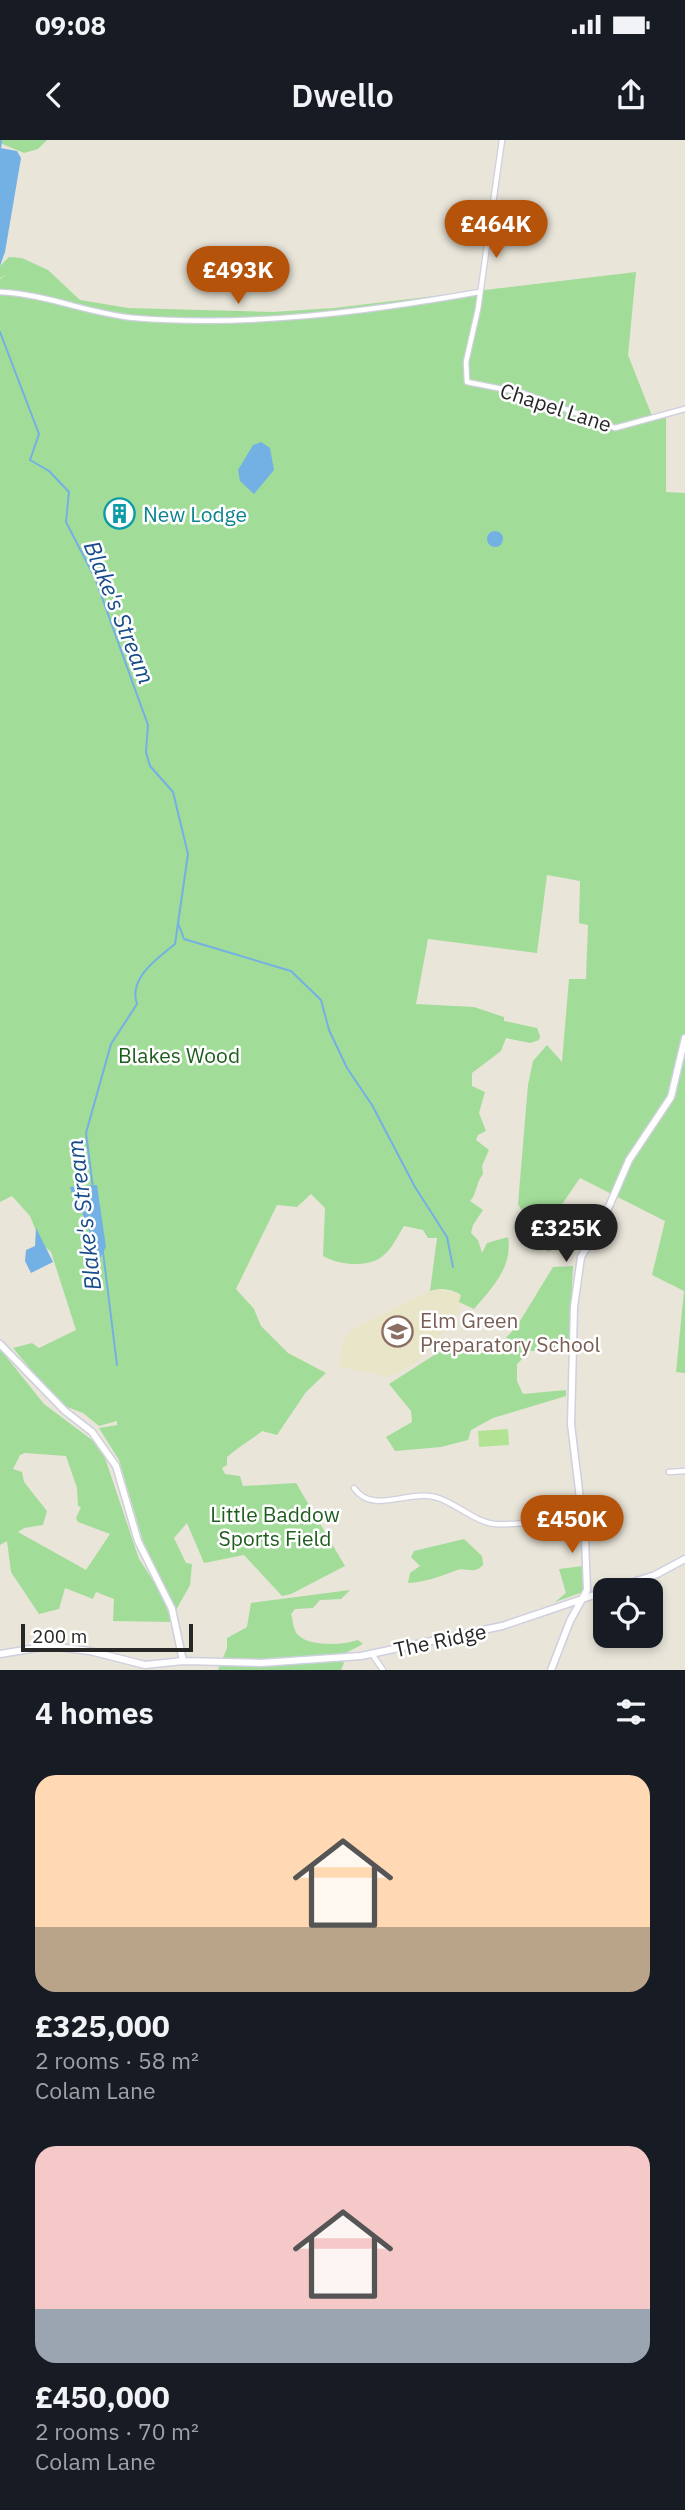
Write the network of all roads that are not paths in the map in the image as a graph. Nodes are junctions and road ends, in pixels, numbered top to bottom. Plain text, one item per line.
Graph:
1 (502, 140) edge
2 (0, 292) edge
3 (479, 292) junction
4 (685, 409) edge
5 (685, 1038) edge
6 (0, 1345) edge
7 (685, 1471) edge
8 (669, 1472) dead end
9 (354, 1488) dead end
10 (582, 1516) junction
11 (685, 1559) edge
12 (646, 1578) edge
13 (593, 1595) edge
14 (584, 1598) junction
15 (572, 1601) junction
16 (578, 1610) junction
17 (0, 1654) edge
18 (372, 1654) junction
19 (183, 1661) junction
20 (383, 1670) edge
21 (551, 1670) edge

1 - 3 street
2 - 3 street
3 - 4 street, Chapel Lane
5 - 10 street
6 - 19 street
7 - 8 street
9 - 10 street
10 - 14 street
11 - 12 street, The Ridge
13 - 14 street, The Ridge
14 - 15 street, The Ridge
14 - 16 street
15 - 16 street
15 - 18 street, The Ridge
16 - 21 street
17 - 19 street, The Ridge
18 - 19 street, The Ridge
18 - 20 street

